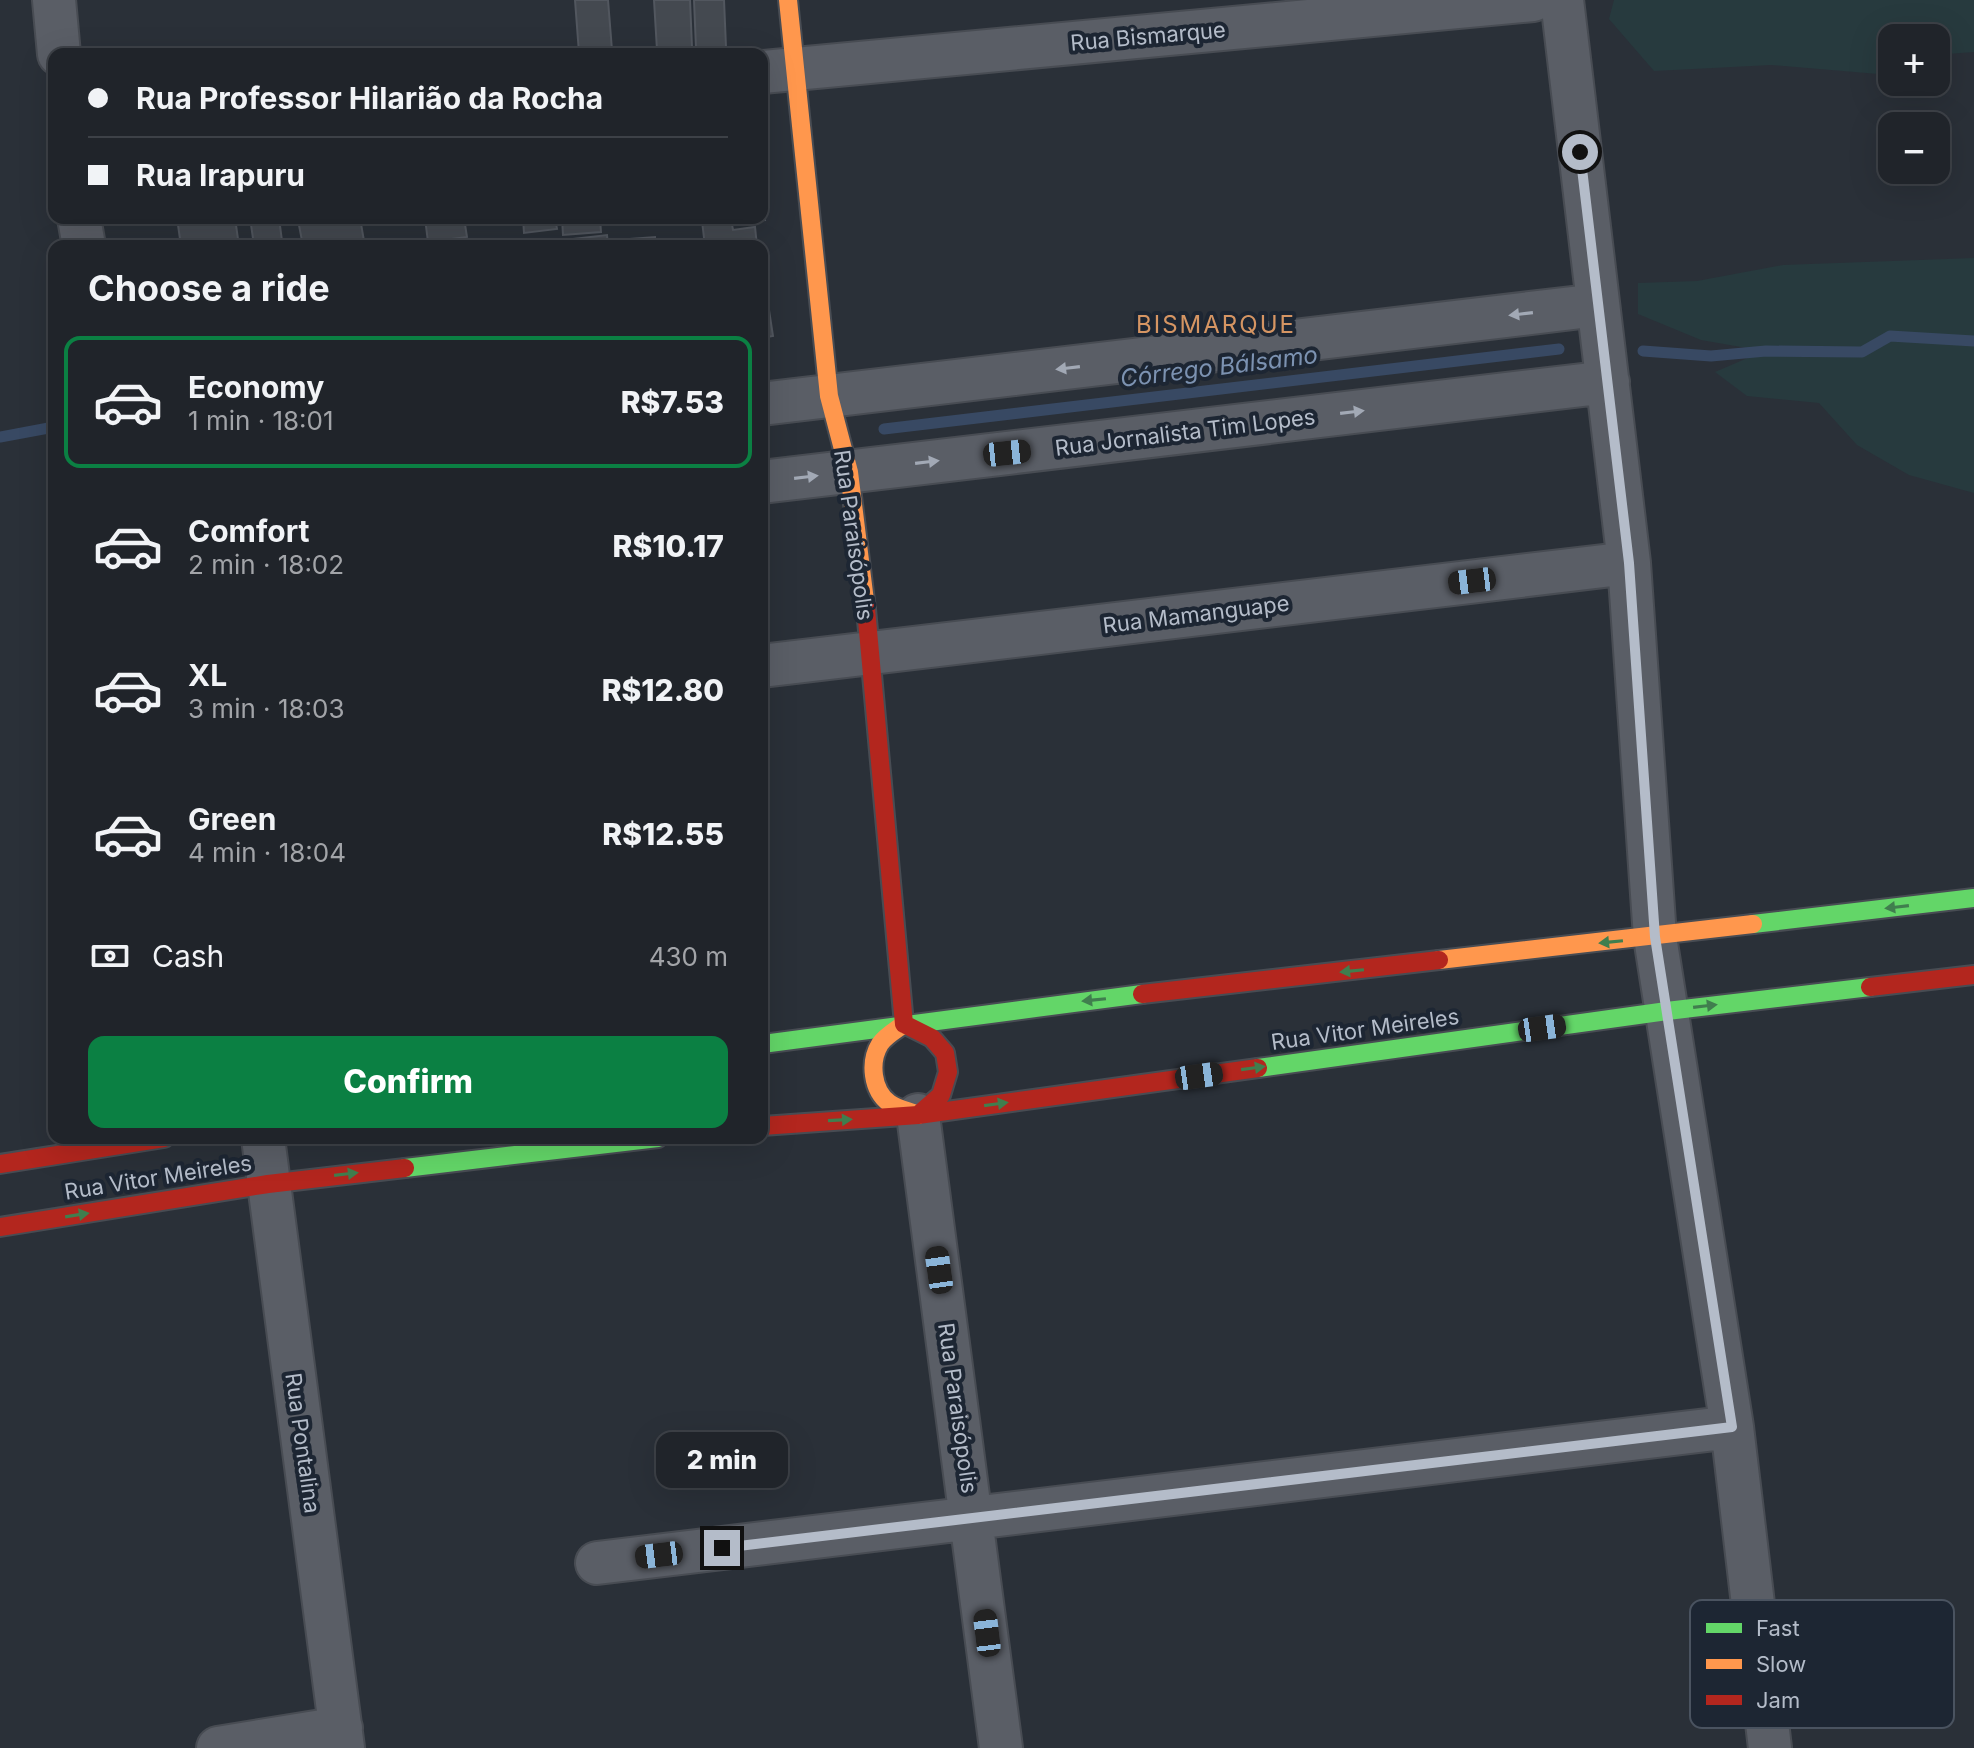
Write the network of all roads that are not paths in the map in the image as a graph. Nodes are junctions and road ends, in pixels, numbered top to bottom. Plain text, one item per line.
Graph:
1 (54, 0) edge
2 (788, 0) edge
3 (1533, 0) edge
4 (1562, 0) edge
5 (58, 48) edge
6 (778, 70) edge
7 (1598, 305) junction
8 (1608, 382) junction
9 (829, 396) junction
10 (768, 403) edge
11 (849, 472) junction
12 (768, 481) edge
13 (1629, 563) junction
14 (871, 653) junction
15 (768, 665) edge
16 (1974, 898) edge
17 (1655, 937) junction
18 (1974, 975) edge
19 (1667, 1011) junction
20 (904, 1024) junction
21 (768, 1043) edge
22 (918, 1115) junction
23 (768, 1126) edge
24 (126, 1144) edge
25 (264, 1144) edge
26 (607, 1144) edge
27 (0, 1164) edge
28 (268, 1184) junction
29 (0, 1227) edge
30 (1732, 1427) junction
31 (973, 1518) junction
32 (597, 1563) dead end
33 (1752, 1600) edge
34 (1768, 1728) edge
35 (342, 1738) edge
36 (218, 1748) edge
37 (1001, 1748) edge
38 (1770, 1748) edge

1 - 5 street
2 - 6 street, Rua Paraisópolis
3 - 6 street, Rua Bismarque
4 - 7 street
6 - 9 street, Rua Paraisópolis
7 - 8 street
7 -> 9 street
11 -> 8 street, Rua Jornalista Tim Lopes
8 - 13 street
9 - 10 street
9 - 11 street, Rua Paraisópolis
12 -> 11 street, Rua Jornalista Tim Lopes
11 - 14 street, Rua Paraisópolis
13 - 14 street, Rua Mamanguape
13 - 17 street
14 - 15 street, Rua Mamanguape
14 - 20 street, Rua Paraisópolis
16 -> 17 street
17 - 19 street
17 -> 20 street
19 -> 18 street, Rua Vitor Meireles
22 -> 19 street, Rua Vitor Meireles
19 - 30 street
20 - 21 street
20 - 22 street
20 - 22 street
23 -> 22 street, Rua Vitor Meireles
22 - 31 street, Rua Paraisópolis
24 - 27 street, Rua Vitor Meireles
25 - 28 street, Rua Pontalina
28 -> 26 street, Rua Vitor Meireles
29 -> 28 street, Rua Vitor Meireles
28 - 35 street, Rua Pontalina
30 - 31 street
30 - 33 street
31 - 32 street
31 - 37 street, Rua Paraisópolis
34 - 38 street
35 - 36 street

